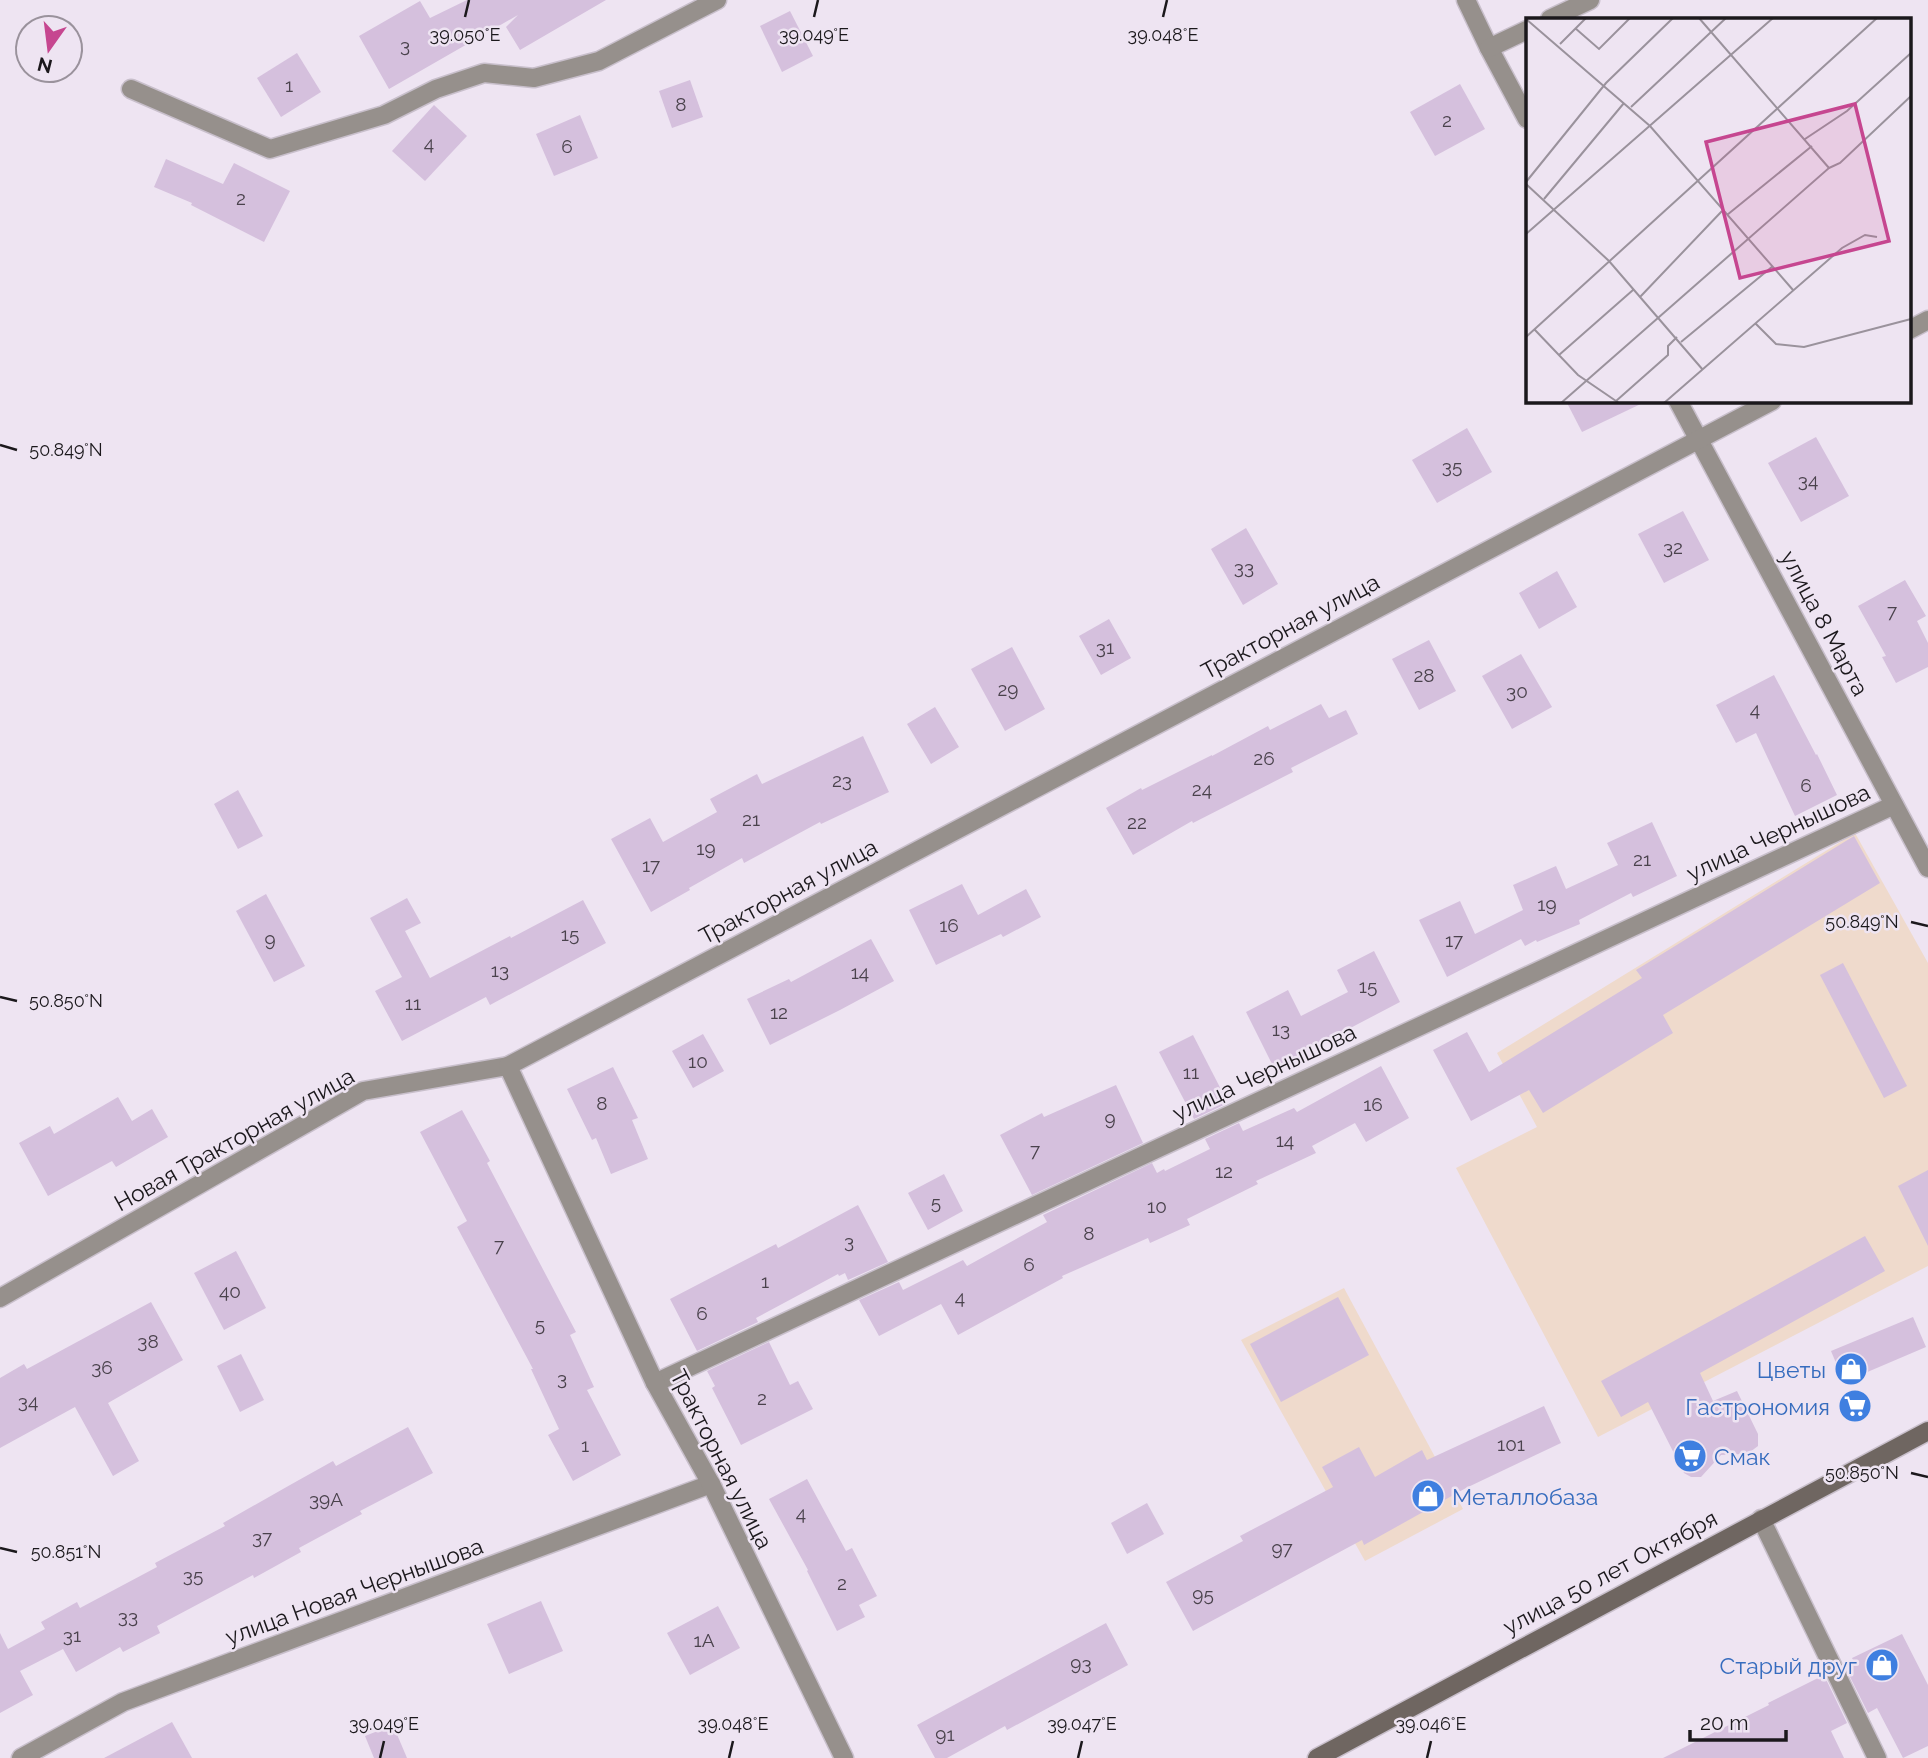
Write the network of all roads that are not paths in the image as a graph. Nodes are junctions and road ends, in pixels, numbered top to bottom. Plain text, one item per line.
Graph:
1 (717, 0) edge
2 (1466, 0) edge
3 (1590, 0) edge
4 (1552, 18) edge
5 (1526, 30) edge
6 (1489, 48) junction
7 (131, 89) dead end
8 (1526, 117) edge
9 (1928, 320) edge
10 (1910, 329) edge
11 (1679, 402) edge
12 (1770, 402) edge
13 (1699, 439) junction
14 (1894, 805) junction
15 (1928, 868) edge
16 (508, 1066) junction
17 (0, 1298) edge
18 (655, 1383) junction
19 (1928, 1431) edge
20 (711, 1484) junction
21 (1762, 1519) junction
22 (21, 1758) edge
23 (844, 1758) edge
24 (1317, 1758) edge
25 (1877, 1758) edge

1 - 7 street
2 - 6 street
3 - 4 street
5 - 6 street
6 - 8 street
9 - 10 street
11 - 13 street, улица 8 Марта
12 - 13 street, Тракторная улица
13 - 14 street, улица 8 Марта
13 - 16 street, Тракторная улица
14 - 15 street, улица 8 Марта
14 - 18 street, улица Чернышова
16 - 17 street, Новая Тракторная улица
16 - 18 street, Тракторная улица
18 - 20 street, Тракторная улица
19 - 21 main road, улица 50 лет Октября
20 - 22 street, улица Новая Чернышова
20 - 23 street, Тракторная улица
21 - 24 main road, улица 50 лет Октября
21 - 25 street

